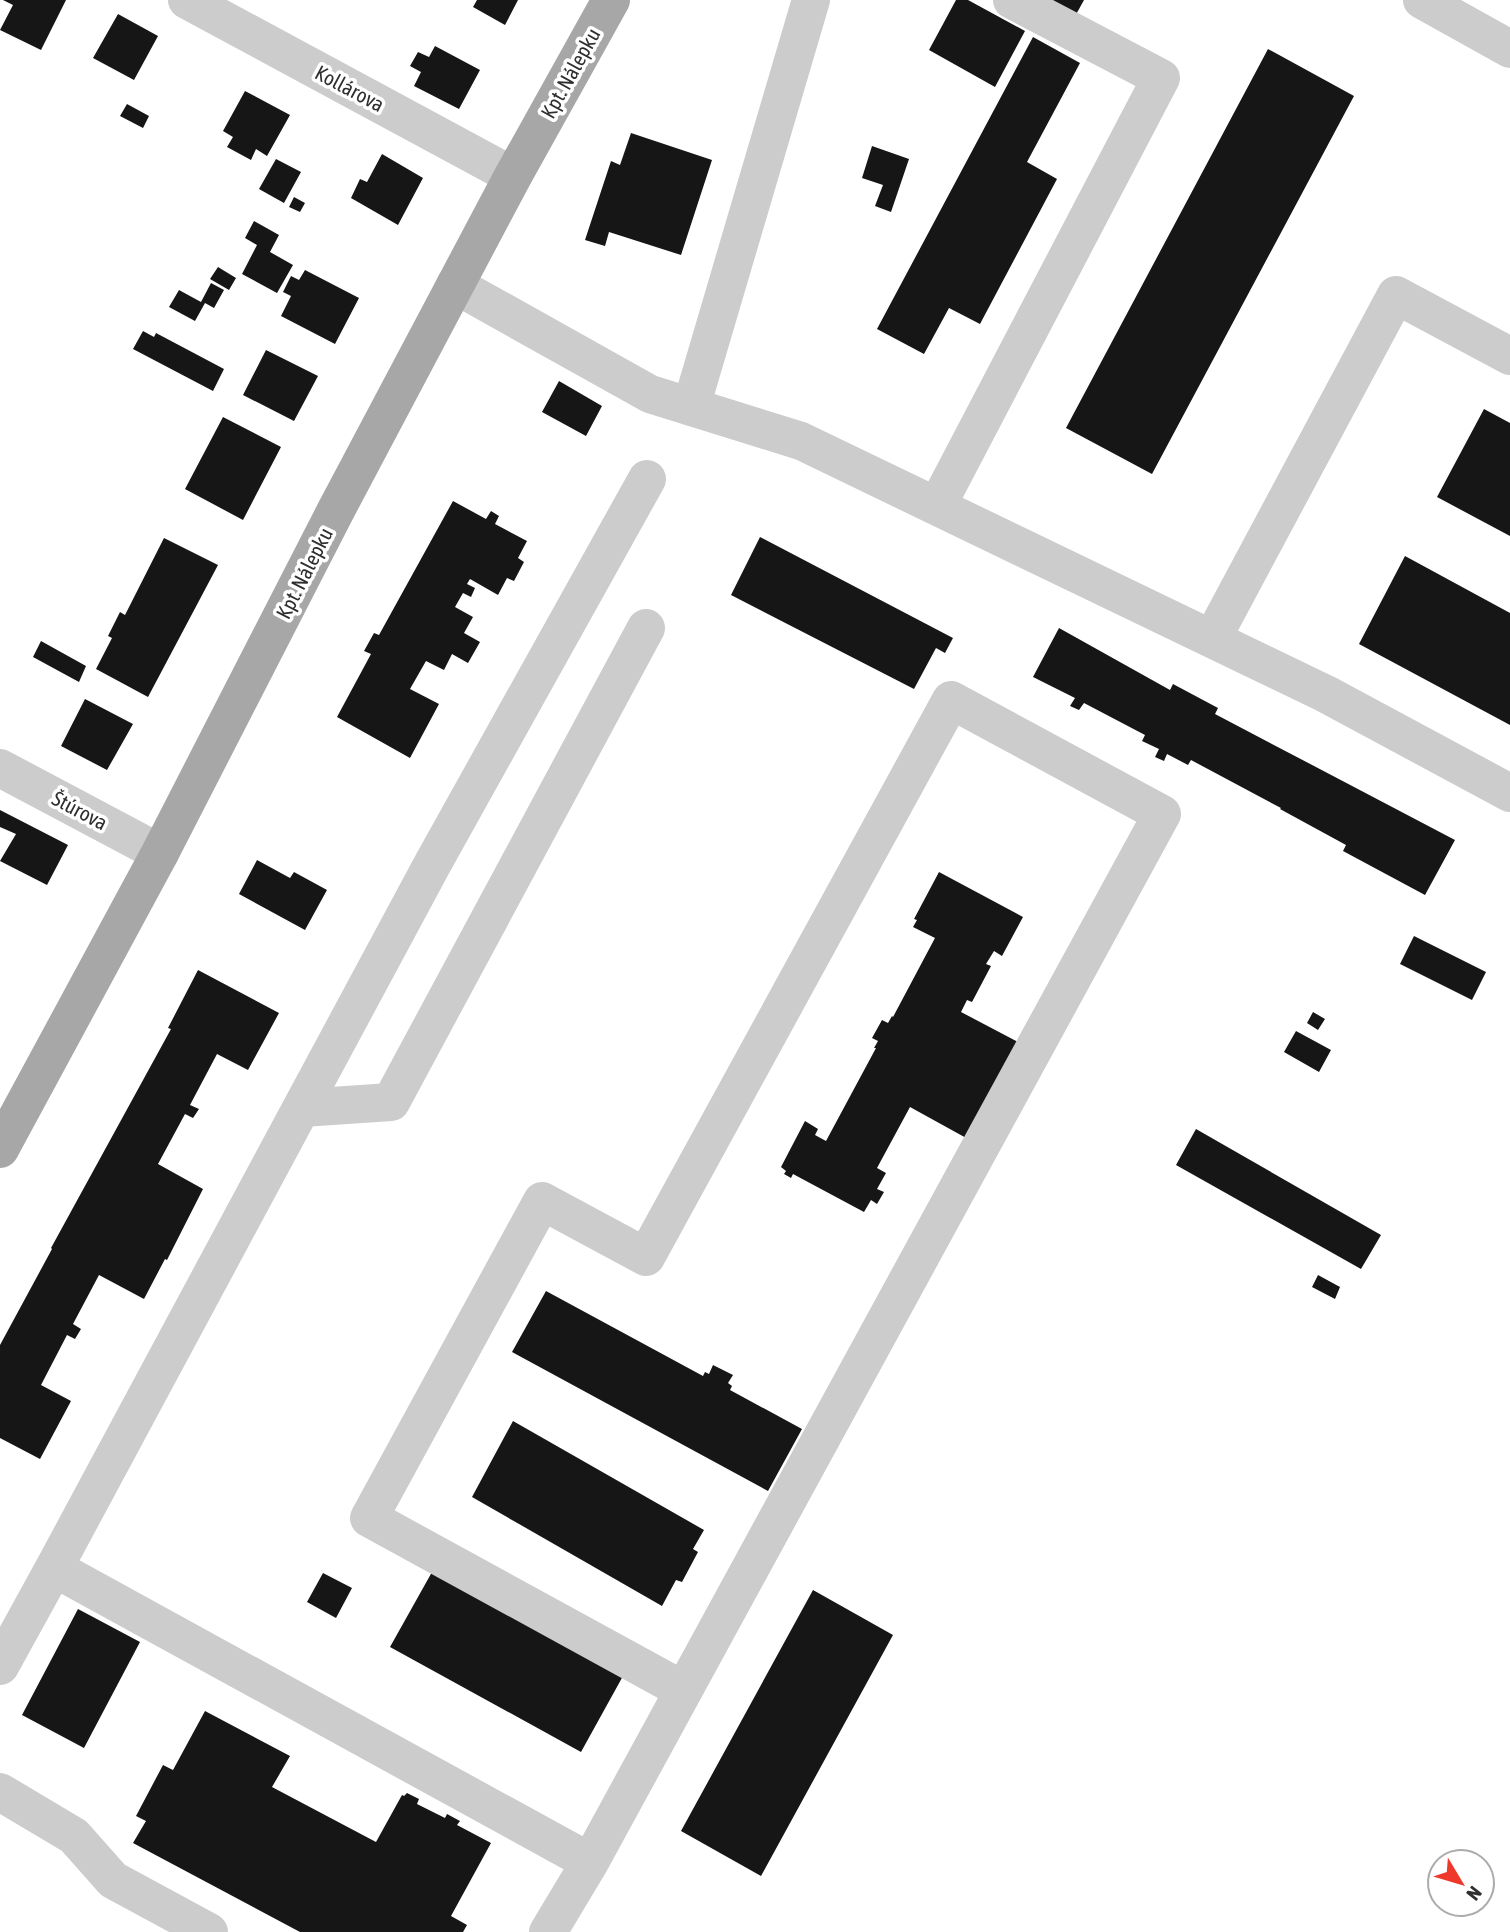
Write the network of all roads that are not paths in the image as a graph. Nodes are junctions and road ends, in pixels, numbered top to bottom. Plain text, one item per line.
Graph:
1 (187, 0) edge
2 (611, 0) edge
3 (811, 0) edge
4 (1012, 0) edge
5 (1422, 0) edge
6 (1510, 50) edge
7 (513, 176) junction
8 (455, 285) junction
9 (1510, 356) edge
10 (691, 407) junction
11 (647, 479) dead end
12 (937, 506) junction
13 (646, 628) dead end
14 (1212, 639) junction
15 (0, 768) edge
16 (1510, 793) edge
17 (160, 853) junction
18 (302, 1108) junction
19 (0, 1149) edge
20 (54, 1568) junction
21 (0, 1666) edge
22 (683, 1690) junction
23 (0, 1792) edge
24 (590, 1862) junction
25 (209, 1932) edge
26 (548, 1932) edge

1 - 7 street, Kollárova
2 - 7 main road, Kpt. Nálepku
3 - 10 street
4 - 12 street
5 - 6 street
7 - 8 main road, Kpt. Nálepku
8 - 10 street
8 - 17 main road, Kpt. Nálepku
9 - 14 street
10 - 12 street
11 - 18 street
12 - 14 street
13 - 18 street
14 - 16 street
15 - 17 street, Štúrova
17 - 19 main road, Kpt. Nálepku
18 - 20 street
20 - 21 street
20 - 24 street
22 - 22 street
22 - 24 street
23 - 25 street
24 - 26 street

